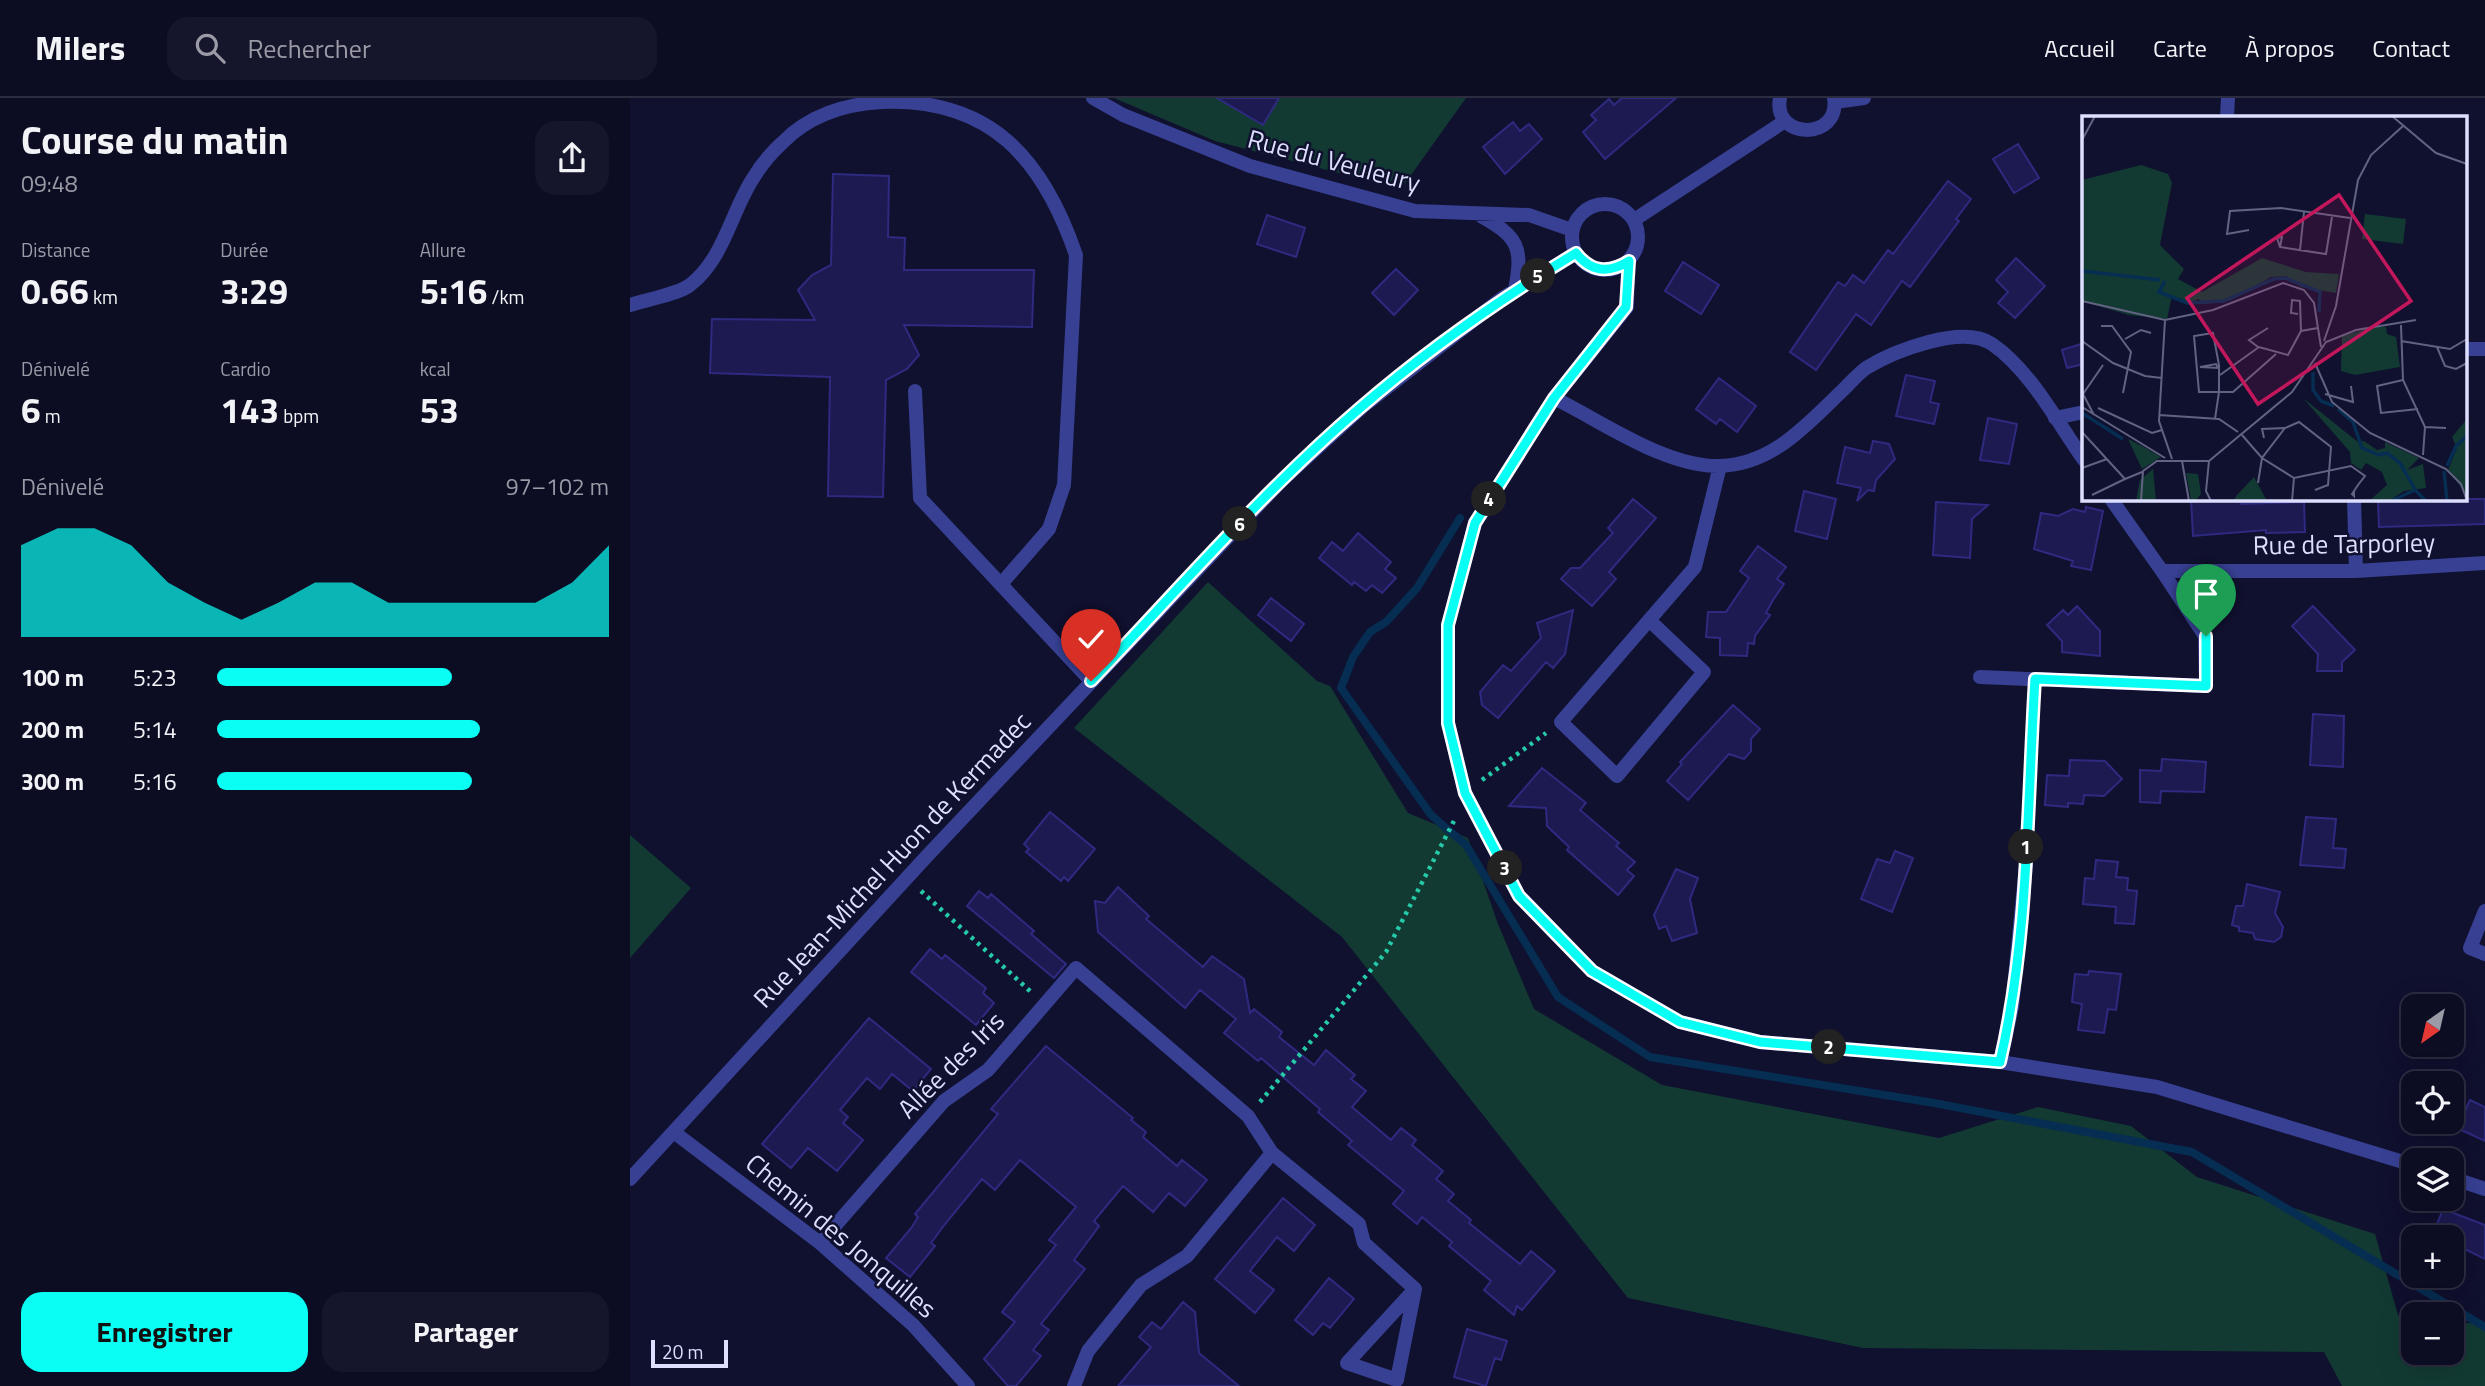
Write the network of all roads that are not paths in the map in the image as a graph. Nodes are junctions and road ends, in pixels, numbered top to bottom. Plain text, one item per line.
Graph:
1 (1093, 98) edge
2 (1780, 98) edge
3 (1864, 98) edge
4 (2228, 98) edge
5 (1834, 100) edge
6 (2227, 116) edge
7 (1784, 121) junction
8 (1480, 216) junction
9 (1634, 220) junction
10 (1572, 230) junction
11 (1576, 253) junction
12 (1629, 261) junction
13 (1515, 290) junction
14 (630, 305) edge
15 (915, 391) dead end
16 (1554, 398) junction
17 (2082, 412) edge
18 (2055, 418) junction
19 (2082, 457) edge
20 (1720, 466) junction
21 (2112, 500) edge
22 (2354, 500) edge
23 (2485, 563) edge
24 (2162, 570) junction
25 (2356, 571) junction
26 (1001, 584) junction
27 (1649, 620) junction
28 (1980, 677) dead end
29 (1091, 681) junction
30 (2026, 865) road end
31 (2485, 911) edge
32 (2485, 954) edge
33 (2000, 1062) junction
34 (675, 1133) junction
35 (1272, 1153) junction
36 (2401, 1161) edge
37 (630, 1179) edge
38 (2464, 1182) edge
39 (2485, 1189) edge
40 (820, 1243) junction
41 (1415, 1289) junction
42 (968, 1386) edge
43 (1074, 1386) edge

1 - 8 street, Rue du Veuleury
2 - 7 street
3 - 5 street
4 - 6 street
5 - 7 street
7 - 9 street
8 - 10 street, Rue du Veuleury
8 - 13 street
9 - 10 street
9 - 12 street
10 - 11 street
11 - 12 street
11 - 13 street, Rue Jean-Michel Huon de Kermadec
12 - 16 street
13 - 29 street, Rue Jean-Michel Huon de Kermadec
14 - 26 street
15 - 26 street
16 - 20 street
16 - 33 street
17 - 18 street
18 - 19 street
18 - 20 street
20 - 27 street
21 - 24 street
22 - 25 street
23 - 25 street, Rue de Tarporley
24 - 25 street, Rue de Tarporley
24 - 28 street
26 - 29 street
27 - 27 street
29 - 34 street, Rue Jean-Michel Huon de Kermadec
30 - 33 street
31 - 32 street
33 - 36 street
34 - 37 street, Rue Jean-Michel Huon de Kermadec
34 - 40 street, Chemin des Jonquilles
35 - 40 street, Allée des Iris
35 - 41 street, Allée des Iris
35 - 43 street
38 - 39 street
40 - 42 street, Chemin des Jonquilles
41 - 41 street

